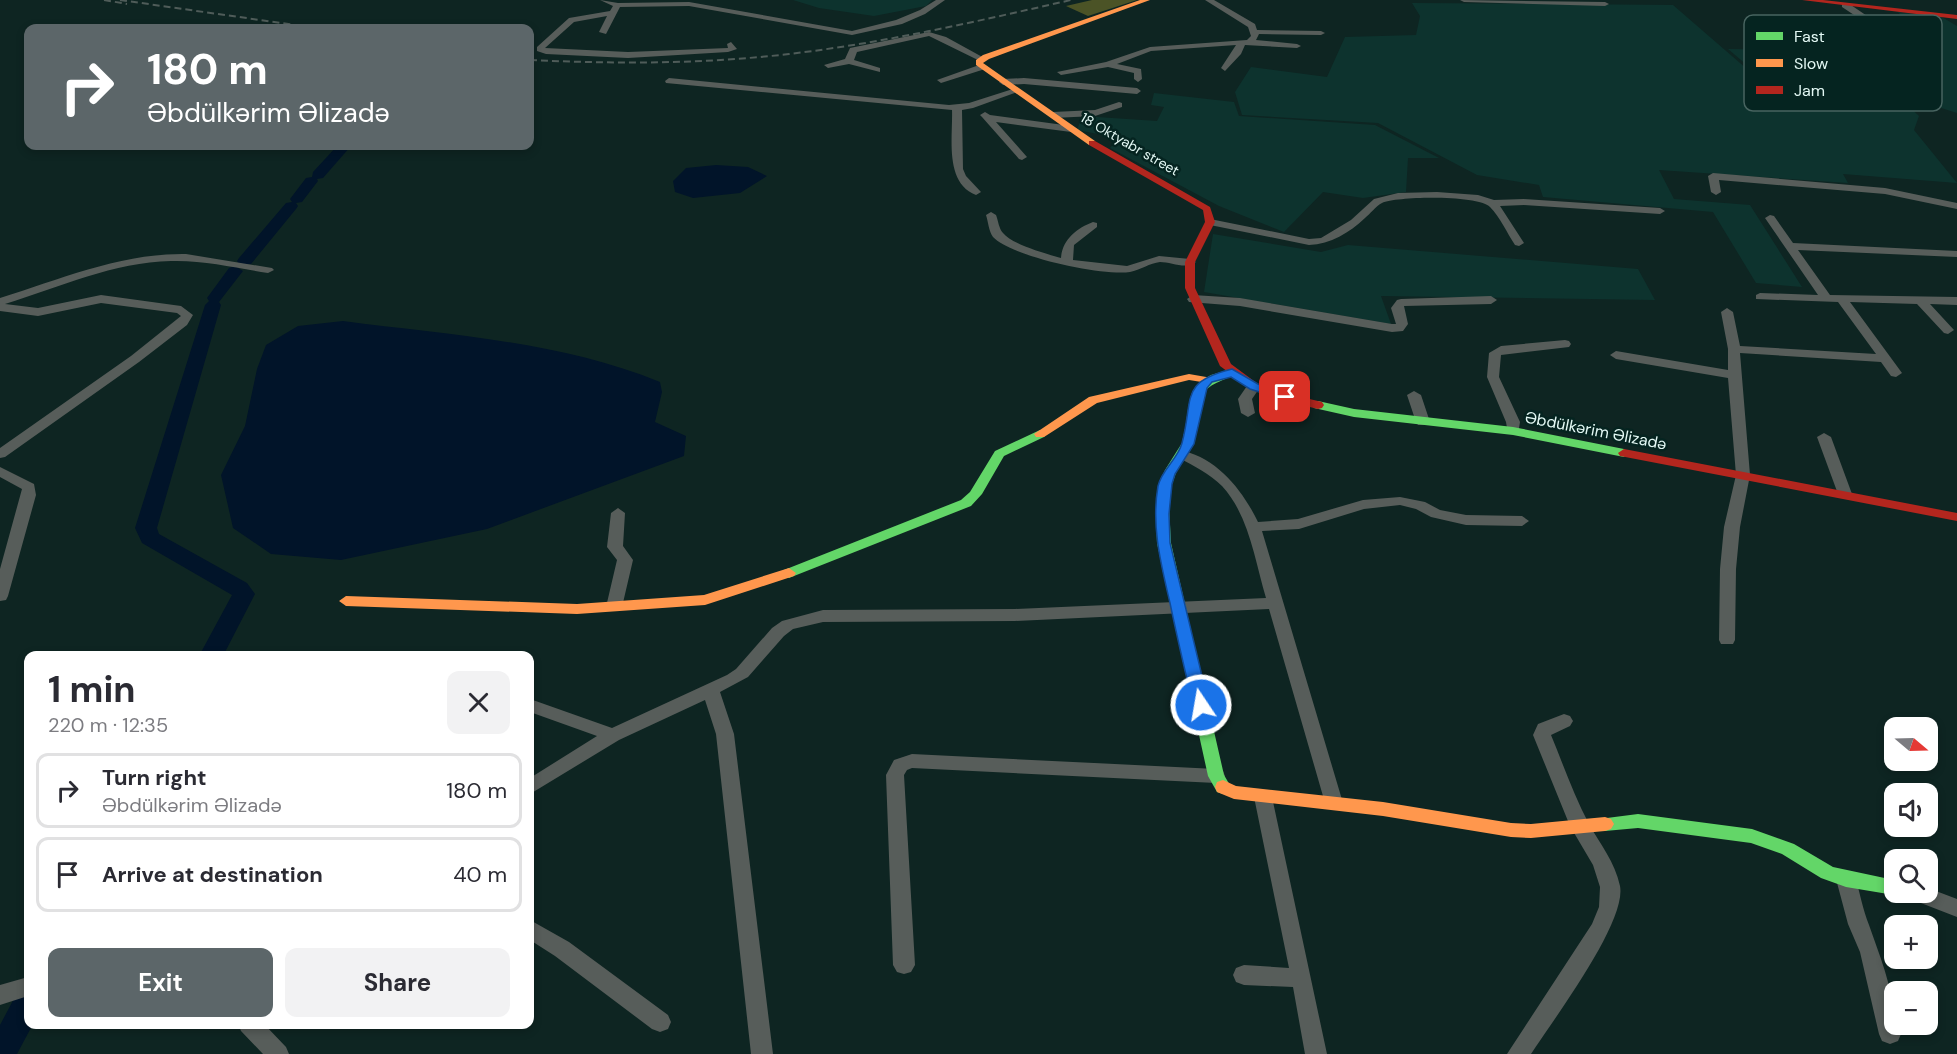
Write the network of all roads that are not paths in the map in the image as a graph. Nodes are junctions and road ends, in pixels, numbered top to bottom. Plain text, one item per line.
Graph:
1 (941, 0) edge
2 (1147, 0) edge
3 (1209, 0) edge
4 (1464, 0) edge
5 (1805, 0) edge
6 (1605, 4) dead end
7 (608, 5) edge
8 (1845, 5) junction
9 (1860, 15) edge
10 (1957, 16) edge
11 (603, 32) dead end
12 (1255, 32) junction
13 (1322, 33) dead end
14 (1245, 43) junction
15 (731, 44) dead end
16 (1297, 46) dead end
17 (849, 61) junction
18 (982, 63) junction
19 (1108, 64) junction
20 (828, 65) dead end
21 (1225, 68) dead end
22 (877, 70) dead end
23 (1061, 72) dead end
24 (1138, 79) dead end
25 (941, 80) dead end
26 (669, 81) dead end
27 (1003, 82) junction
28 (1016, 91) junction
29 (1137, 91) dead end
30 (1119, 105) dead end
31 (970, 106) junction
32 (957, 108) junction
33 (1053, 115) junction
34 (990, 118) junction
35 (1071, 129) junction
36 (1022, 158) dead end
37 (976, 192) dead end
38 (1716, 192) dead end
39 (1493, 202) junction
40 (1957, 206) edge
41 (1660, 211) dead end
42 (991, 215) dead end
43 (1770, 218) dead end
44 (1210, 222) junction
45 (1093, 225) dead end
46 (1519, 243) dead end
47 (1790, 246) junction
48 (1957, 254) edge
49 (1190, 262) junction
50 (1067, 263) junction
51 (268, 270) dead end
52 (1761, 297) dead end
53 (1193, 298) junction
54 (1827, 299) junction
55 (1842, 299) junction
56 (1491, 300) dead end
57 (1920, 301) junction
58 (1957, 301) edge
59 (0, 302) edge
60 (0, 307) edge
61 (1727, 312) dead end
62 (1948, 330) dead end
63 (1564, 344) dead end
64 (1734, 349) junction
65 (1616, 356) dead end
66 (1884, 358) junction
67 (1232, 372) junction
68 (1896, 373) dead end
69 (1734, 375) junction
70 (1208, 380) junction
71 (1254, 386) junction
72 (1414, 395) dead end
73 (1248, 413) dead end
74 (1423, 422) junction
75 (1514, 430) junction
76 (1824, 437) dead end
77 (0, 454) edge
78 (1184, 454) junction
79 (0, 471) edge
80 (1743, 475) junction
81 (1845, 494) junction
82 (618, 513) dead end
83 (1957, 517) edge
84 (1522, 521) dead end
85 (1253, 527) junction
86 (0, 596) edge
87 (346, 601) dead end
88 (1274, 603) junction
89 (614, 607) junction
90 (1179, 607) junction
91 (1727, 640) dead end
92 (710, 689) junction
93 (534, 706) edge
94 (1564, 721) dead end
95 (613, 735) junction
96 (1216, 776) junction
97 (534, 784) edge
98 (1263, 797) junction
99 (1334, 803) junction
100 (1580, 826) junction
101 (1846, 879) junction
102 (1884, 885) edge
103 (1938, 901) edge
104 (1957, 908) edge
105 (534, 932) edge
106 (904, 965) dead end
107 (1244, 975) dead end
108 (1302, 978) junction
109 (24, 988) edge
110 (0, 995) edge
111 (1884, 1009) edge
112 (660, 1022) dead end
113 (254, 1029) edge
114 (278, 1054) edge
115 (762, 1054) edge
116 (1316, 1054) edge
117 (1518, 1054) edge

1 - 7 street
2 - 18 street
3 - 12 street
4 - 6 street
5 - 8 street
7 - 11 street
7 - 15 street
8 - 9 street
8 - 10 street
12 - 13 street
12 - 14 street
14 - 16 street
14 - 19 street
14 - 21 street
17 - 18 street
17 - 20 street
17 - 22 street
18 - 25 street
18 - 27 street, 18 Oktyabr street
19 - 23 street
19 - 24 street
26 - 32 street
27 - 28 street, 18 Oktyabr street
27 - 29 street
28 - 31 street
28 - 33 street, 18 Oktyabr street
30 - 33 street
31 - 32 street
31 - 34 street
32 - 37 street
33 - 35 street, 18 Oktyabr street
34 - 35 street
34 - 36 street
35 - 44 street, 18 Oktyabr street
38 - 40 street
39 - 41 street
39 - 44 street
39 - 46 street
42 - 50 street
43 - 47 street
44 - 49 street
45 - 50 street
47 - 48 street
47 - 54 street
49 - 50 street
49 - 53 street
51 - 59 street
52 - 54 street
53 - 56 street
53 - 67 street
54 - 55 street
55 - 57 street
55 - 66 street
57 - 58 street
57 - 62 street
60 - 77 street
61 - 64 street
63 - 75 street
64 - 66 street
64 - 69 street
65 - 69 street
66 - 68 street
67 - 70 street
67 - 71 street, Əbdülkərim Əlizadə
69 - 80 street
70 - 78 street
70 - 89 street
71 - 73 street
71 - 74 street, Əbdülkərim Əlizadə
72 - 74 street
74 - 75 street, Əbdülkərim Əlizadə
75 - 80 street, Əbdülkərim Əlizadə
76 - 81 street
78 - 85 street
78 - 90 street
79 - 86 street
80 - 81 street, Əbdülkərim Əlizadə
80 - 91 street
81 - 83 street, Əbdülkərim Əlizadə
82 - 89 street
84 - 85 street
85 - 88 street
87 - 89 street
88 - 90 street
88 - 99 street
90 - 92 street
90 - 96 street
92 - 95 street
92 - 115 street
93 - 95 street
94 - 100 street
95 - 97 street
96 - 98 street
96 - 106 street
98 - 99 street
98 - 108 street
99 - 100 street
100 - 101 street
100 - 117 street
101 - 102 street
101 - 111 street
103 - 104 street
105 - 112 street
107 - 108 street
108 - 116 street
109 - 110 street
113 - 114 street

